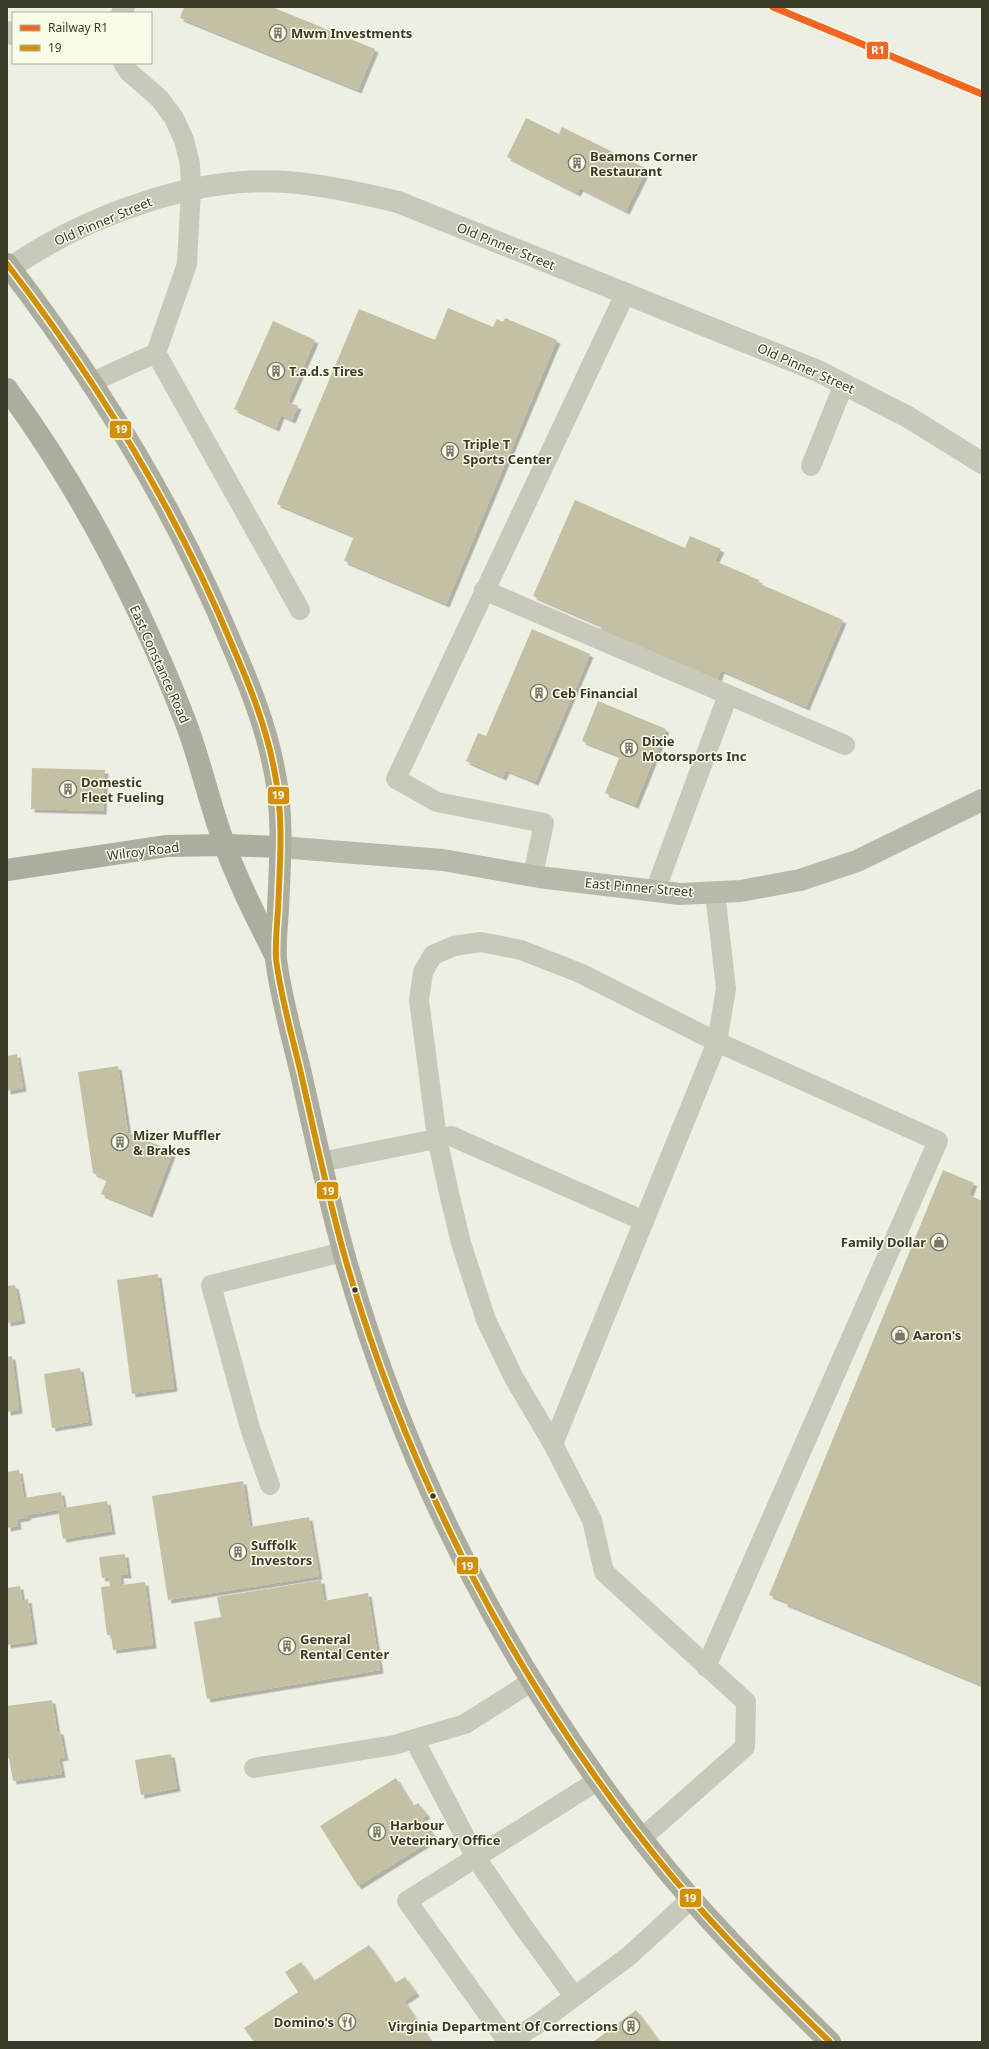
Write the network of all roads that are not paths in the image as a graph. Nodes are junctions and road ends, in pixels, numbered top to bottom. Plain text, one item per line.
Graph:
1 (124, 64) edge
2 (192, 189) junction
3 (8, 266) edge
4 (625, 294) junction
5 (156, 353) junction
6 (90, 384) junction
7 (844, 384) junction
8 (9, 397) edge
9 (982, 463) edge
10 (811, 466) dead end
11 (484, 590) junction
12 (300, 610) dead end
13 (728, 695) junction
14 (845, 745) dead end
15 (982, 800) edge
16 (225, 845) junction
17 (280, 848) junction
18 (7, 870) edge
19 (533, 875) junction
20 (655, 891) junction
21 (715, 892) junction
22 (276, 956) junction
23 (717, 1042) junction
24 (437, 1138) junction
25 (321, 1162) junction
26 (644, 1221) junction
27 (343, 1252) junction
28 (553, 1444) junction
29 (270, 1485) dead end
30 (706, 1667) junction
31 (531, 1682) junction
32 (414, 1739) junction
33 (254, 1768) dead end
34 (597, 1781) junction
35 (642, 1838) junction
36 (476, 1858) junction
37 (692, 1898) junction
38 (574, 1996) junction
39 (508, 2042) edge
40 (830, 2042) edge

1 - 2 lane
2 - 3 street, Old Pinner Street
2 - 4 street, Old Pinner Street
2 - 5 lane
3 - 6 main road, East Constance Road
4 - 7 street, Old Pinner Street
4 - 11 lane
5 - 6 lane
5 - 12 lane
6 - 17 main road, East Constance Road
7 - 9 street, Old Pinner Street
7 - 10 lane
8 - 16 main road, East Constance Road
11 - 13 lane
11 - 19 lane
13 - 14 lane
13 - 20 lane
15 - 21 main road, East Pinner Street
16 - 17 main road, Wilroy Road
16 - 18 main road, Wilroy Road
16 - 22 main road, East Constance Road
17 - 19 main road, East Pinner Street
17 - 22 main road, East Constance Road
19 - 20 main road, East Pinner Street
20 - 21 main road, East Pinner Street
21 - 23 lane
22 - 25 main road, East Constance Road
23 - 24 lane
23 - 26 lane
23 - 30 lane
24 - 25 lane
24 - 26 lane
24 - 28 lane
25 - 27 main road, East Constance Road
26 - 28 lane
27 - 29 lane
27 - 31 main road, East Constance Road
28 - 30 lane
30 - 35 lane
31 - 32 lane
31 - 34 main road, East Constance Road
32 - 33 lane
32 - 36 lane
34 - 35 main road, East Constance Road
34 - 36 lane
35 - 37 main road, East Constance Road
36 - 38 lane
36 - 39 lane
37 - 38 lane
37 - 40 main road, East Constance Road
38 - 39 lane

